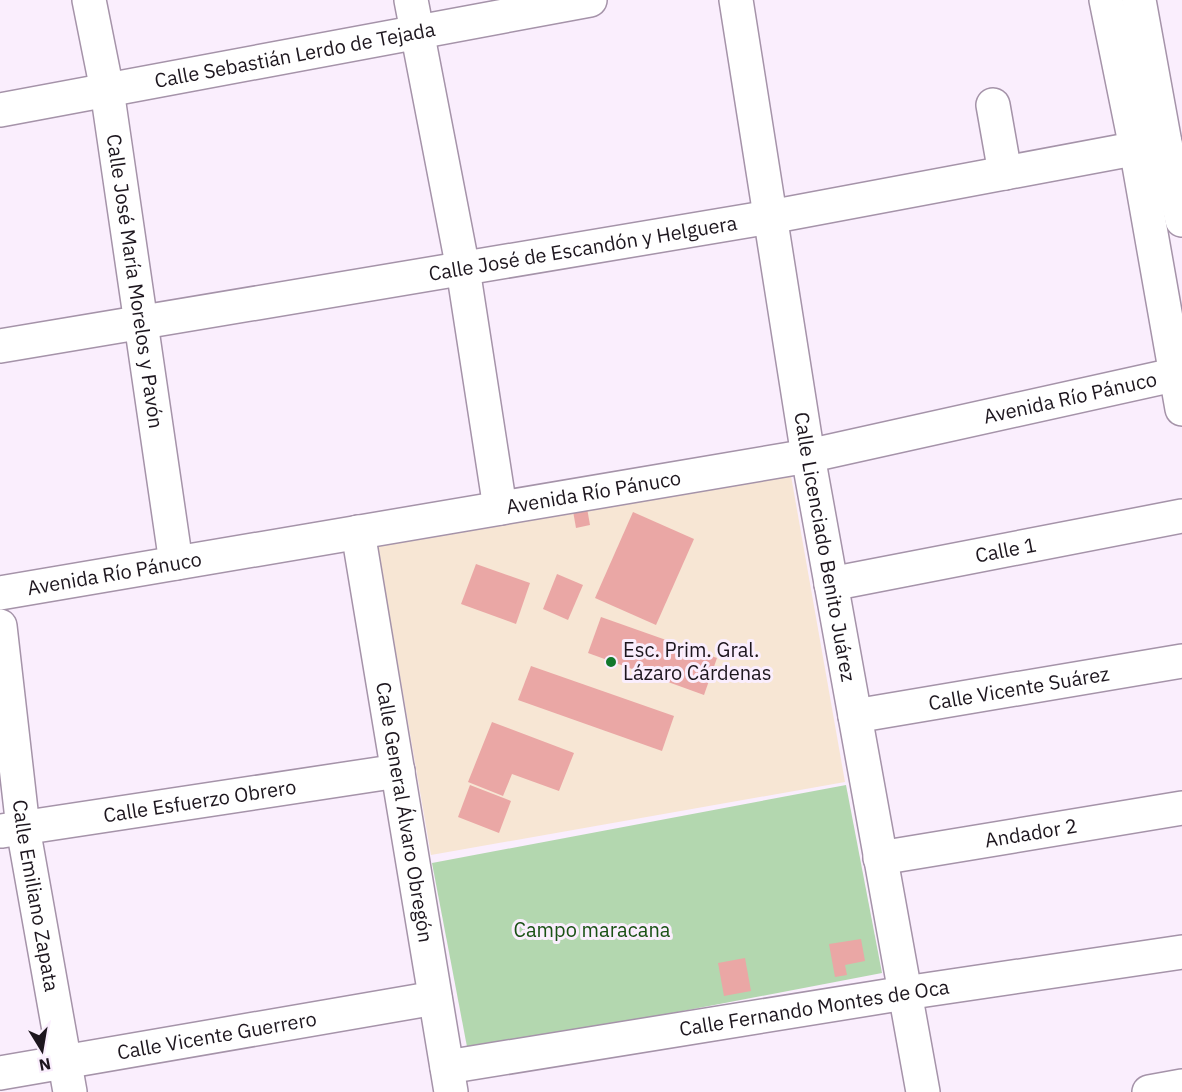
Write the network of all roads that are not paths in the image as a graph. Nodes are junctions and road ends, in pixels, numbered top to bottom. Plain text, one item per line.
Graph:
1 (89, 0) edge
2 (411, 0) edge
3 (590, 0) edge
4 (736, 0) edge
5 (1106, 0) edge
6 (1139, 0) edge
7 (416, 32) junction
8 (107, 90) junction
9 (993, 105) dead end
10 (0, 110) edge
11 (1150, 145) junction
12 (1005, 173) junction
13 (770, 216) junction
14 (1182, 220) edge
15 (463, 268) junction
16 (141, 322) junction
17 (0, 346) edge
18 (1179, 374) edge
19 (1182, 409) edge
20 (808, 456) junction
21 (500, 508) junction
22 (1182, 516) edge
23 (358, 532) junction
24 (176, 563) junction
25 (831, 584) junction
26 (0, 593) edge
27 (0, 626) edge
28 (1182, 661) edge
29 (855, 716) junction
30 (398, 771) junction
31 (1182, 808) edge
32 (11, 829) edge
33 (880, 858) junction
34 (1182, 952) edge
35 (905, 993) junction
36 (435, 998) junction
37 (0, 1073) edge
38 (67, 1076) edge
39 (449, 1079) edge
40 (1182, 1086) edge
41 (923, 1092) edge
42 (1149, 1092) edge

1 - 8 street, Calle José María Morelos y Pavón
2 - 7 street
3 - 7 street, Calle Sebastián Lerdo de Tejada
4 - 13 street, Calle Licenciado Benito Juárez
5 - 11 street
6 - 11 street
7 - 8 street, Calle Sebastián Lerdo de Tejada
7 - 15 street
8 - 10 street, Calle Sebastián Lerdo de Tejada
8 - 16 street, Calle José María Morelos y Pavón
9 - 12 street
11 - 12 street, Calle José de Escandón y Helguera
11 - 14 street
11 - 18 street
12 - 13 street, Calle José de Escandón y Helguera
13 - 15 street, Calle José de Escandón y Helguera
13 - 20 street, Calle Licenciado Benito Juárez
15 - 16 street, Calle José de Escandón y Helguera
15 - 21 street
16 - 17 street, Calle José de Escandón y Helguera
16 - 24 street, Calle José María Morelos y Pavón
18 - 19 street
18 - 20 street, Avenida Río Pánuco
20 - 21 street, Avenida Río Pánuco
20 - 25 street, Calle Licenciado Benito Juárez
21 - 23 street, Avenida Río Pánuco
22 - 25 street, Calle 1
23 - 24 street, Avenida Río Pánuco
23 - 30 street, Calle General Álvaro Obregón
24 - 26 street, Avenida Río Pánuco
25 - 29 street, Calle Licenciado Benito Juárez
27 - 32 street, Calle Emiliano Zapata
28 - 29 street, Calle Vicente Suárez
29 - 33 street, Calle Licenciado Benito Juárez
30 - 32 street, Calle Esfuerzo Obrero
30 - 36 street, Calle General Álvaro Obregón
31 - 33 street, Andador 2
32 - 38 street, Calle Emiliano Zapata
33 - 35 street, Calle Licenciado Benito Juárez
34 - 35 street, Calle Fernando Montes de Oca
35 - 39 street, Calle Fernando Montes de Oca
35 - 41 street, Calle Licenciado Benito Juárez
36 - 38 street, Calle Vicente Guerrero
36 - 39 street, Calle General Álvaro Obregón
37 - 38 street, Calle Vicente Guerrero
40 - 42 street

